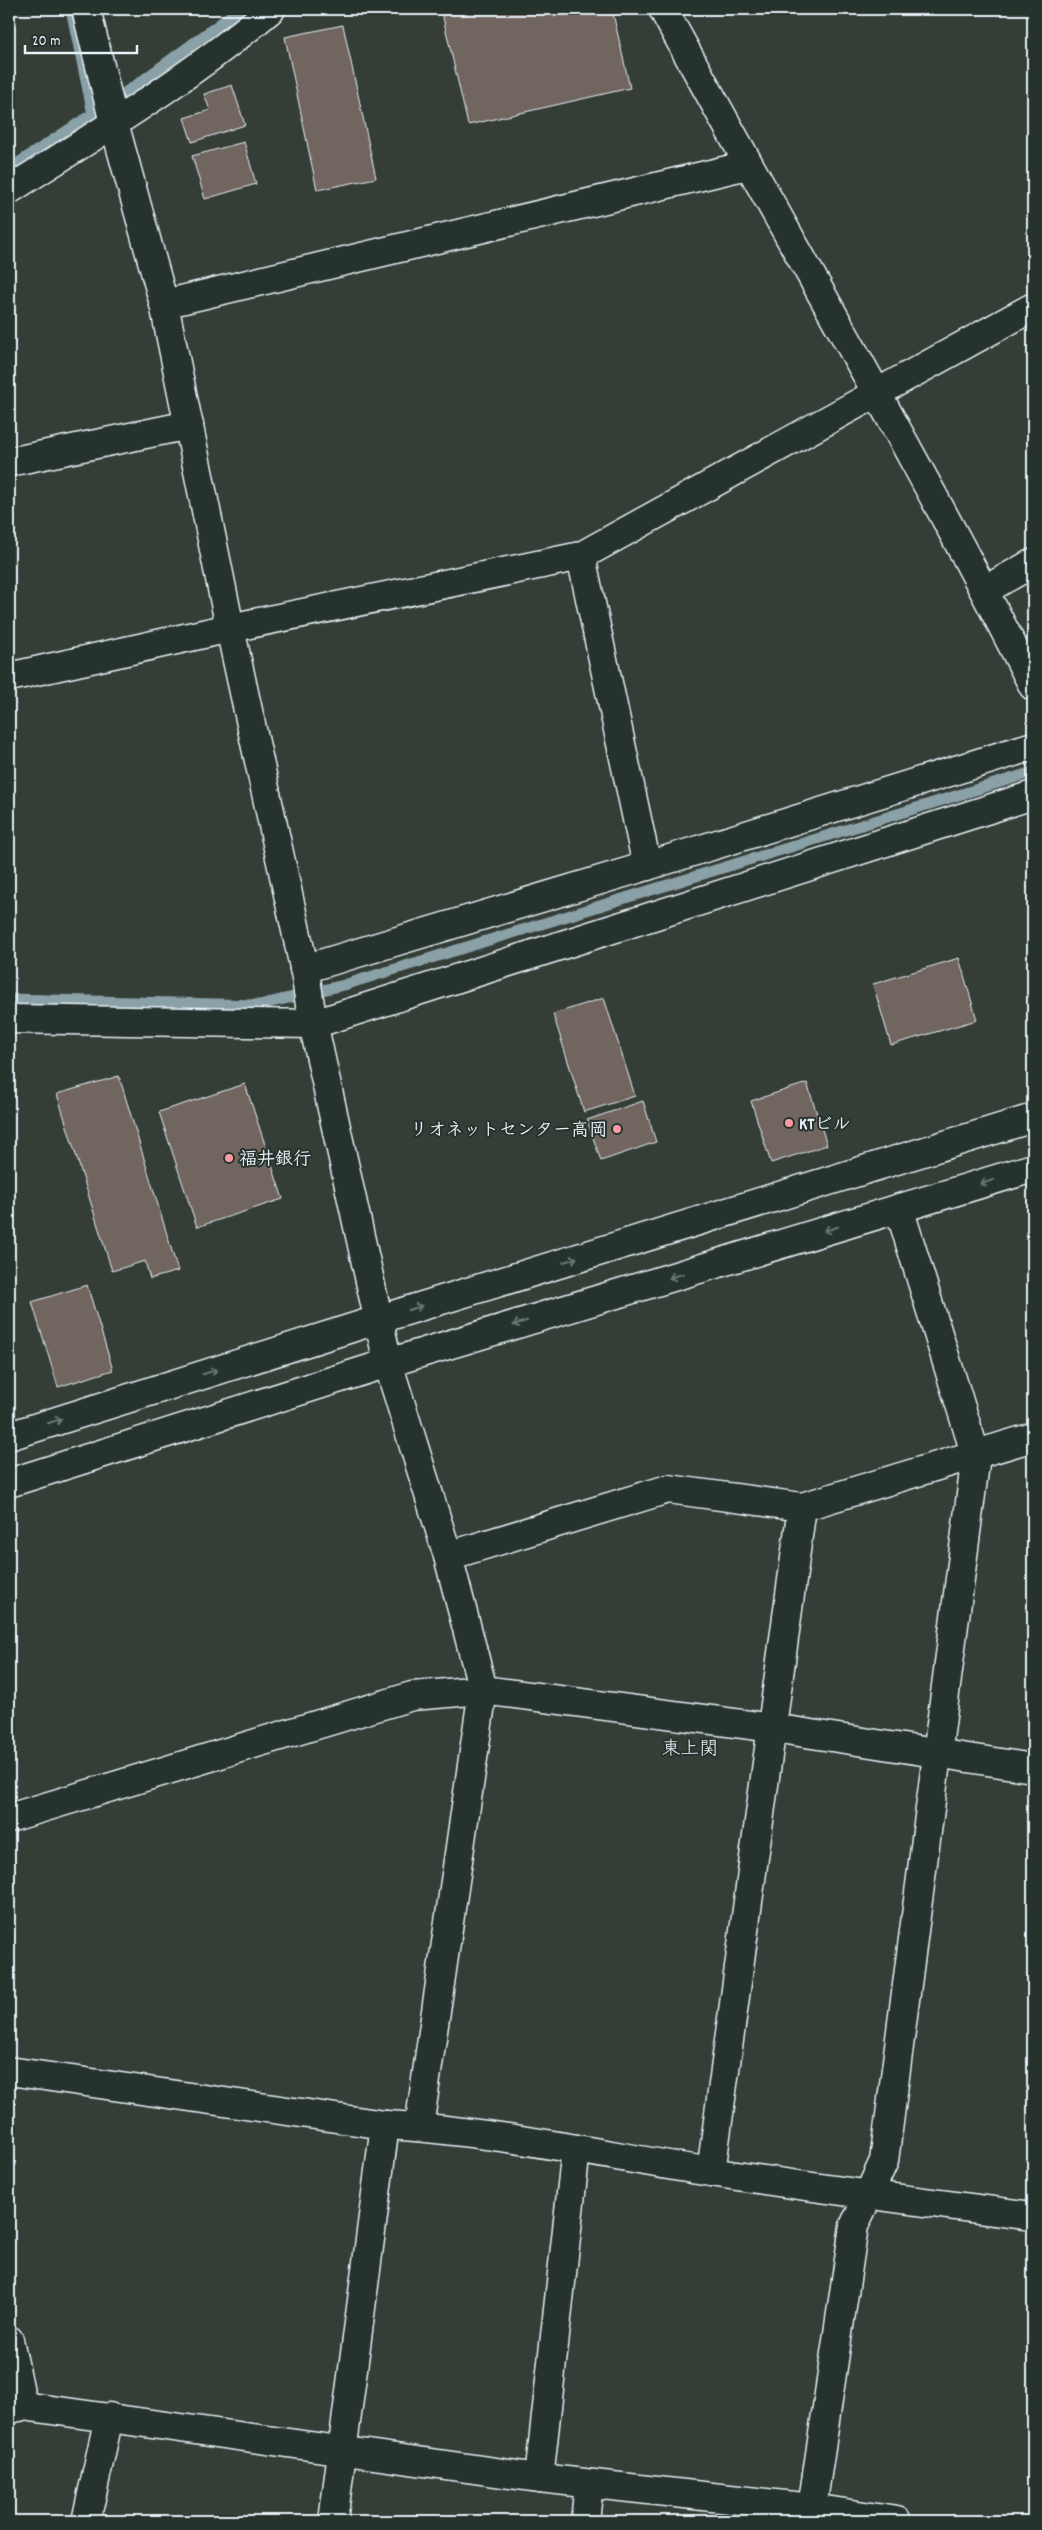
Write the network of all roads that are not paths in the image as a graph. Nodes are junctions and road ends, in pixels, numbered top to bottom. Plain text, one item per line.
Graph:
1 (86, 9) edge
2 (271, 9) edge
3 (663, 9) edge
4 (114, 123) junction
5 (748, 165) junction
6 (9, 190) edge
7 (164, 304) junction
8 (1033, 307) edge
9 (878, 392) junction
10 (189, 425) junction
11 (9, 462) edge
12 (581, 556) junction
13 (1033, 563) edge
14 (985, 590) junction
15 (230, 628) junction
16 (9, 677) edge
17 (1033, 686) edge
18 (1033, 746) edge
19 (1033, 794) edge
20 (647, 866) junction
21 (305, 970) junction
22 (9, 1019) edge
23 (313, 1021) junction
24 (1033, 1118) edge
25 (1033, 1168) edge
26 (899, 1208) junction
27 (380, 1319) junction
28 (388, 1364) junction
29 (9, 1436) edge
30 (1033, 1438) edge
31 (976, 1456) junction
32 (9, 1483) edge
33 (802, 1507) junction
34 (448, 1556) junction
35 (483, 1690) junction
36 (773, 1728) junction
37 (937, 1755) junction
38 (1033, 1768) edge
39 (9, 1818) edge
40 (9, 2072) edge
41 (385, 2125) junction
42 (419, 2127) junction
43 (576, 2149) junction
44 (711, 2172) junction
45 (868, 2195) junction
46 (1033, 2216) edge
47 (9, 2340) edge
48 (16, 2407) edge
49 (109, 2417) junction
50 (343, 2449) junction
51 (539, 2478) junction
52 (589, 2484) junction
53 (811, 2515) edge
54 (86, 2521) edge
55 (333, 2521) edge
56 (585, 2521) edge
57 (897, 2521) edge

1 - 4 street
2 - 4 street
3 - 5 street
4 - 6 street
4 - 7 street
5 - 7 street
5 - 9 street
7 - 10 street
8 - 9 street
9 - 12 street
9 - 14 street
10 - 11 street
10 - 15 street
12 - 15 street
12 - 20 street
13 - 14 street
14 - 17 street
15 - 16 street
15 - 21 street
18 - 20 street
19 - 23 street
20 - 21 street
21 - 23 street
22 - 23 street
23 - 27 street
27 -> 24 street
25 -> 26 street
26 -> 28 street
26 - 31 street
27 - 28 street
29 -> 27 street
28 - 32 street
28 - 34 street
30 - 31 street
31 - 33 street
31 - 37 street
33 - 34 street
33 - 36 street
34 - 35 street
35 - 36 street
35 - 39 street
35 - 42 street
36 - 37 street
36 - 44 street
37 - 38 street
37 - 45 street
40 - 41 street
41 - 42 street
41 - 50 street
42 - 43 street
43 - 44 street
43 - 51 street
44 - 45 street
45 - 46 street
45 - 53 street
47 - 48 street
48 - 49 street
49 - 50 street
49 - 54 street
50 - 51 street
50 - 55 street
51 - 52 street
52 - 53 street
52 - 56 street
53 - 57 street

